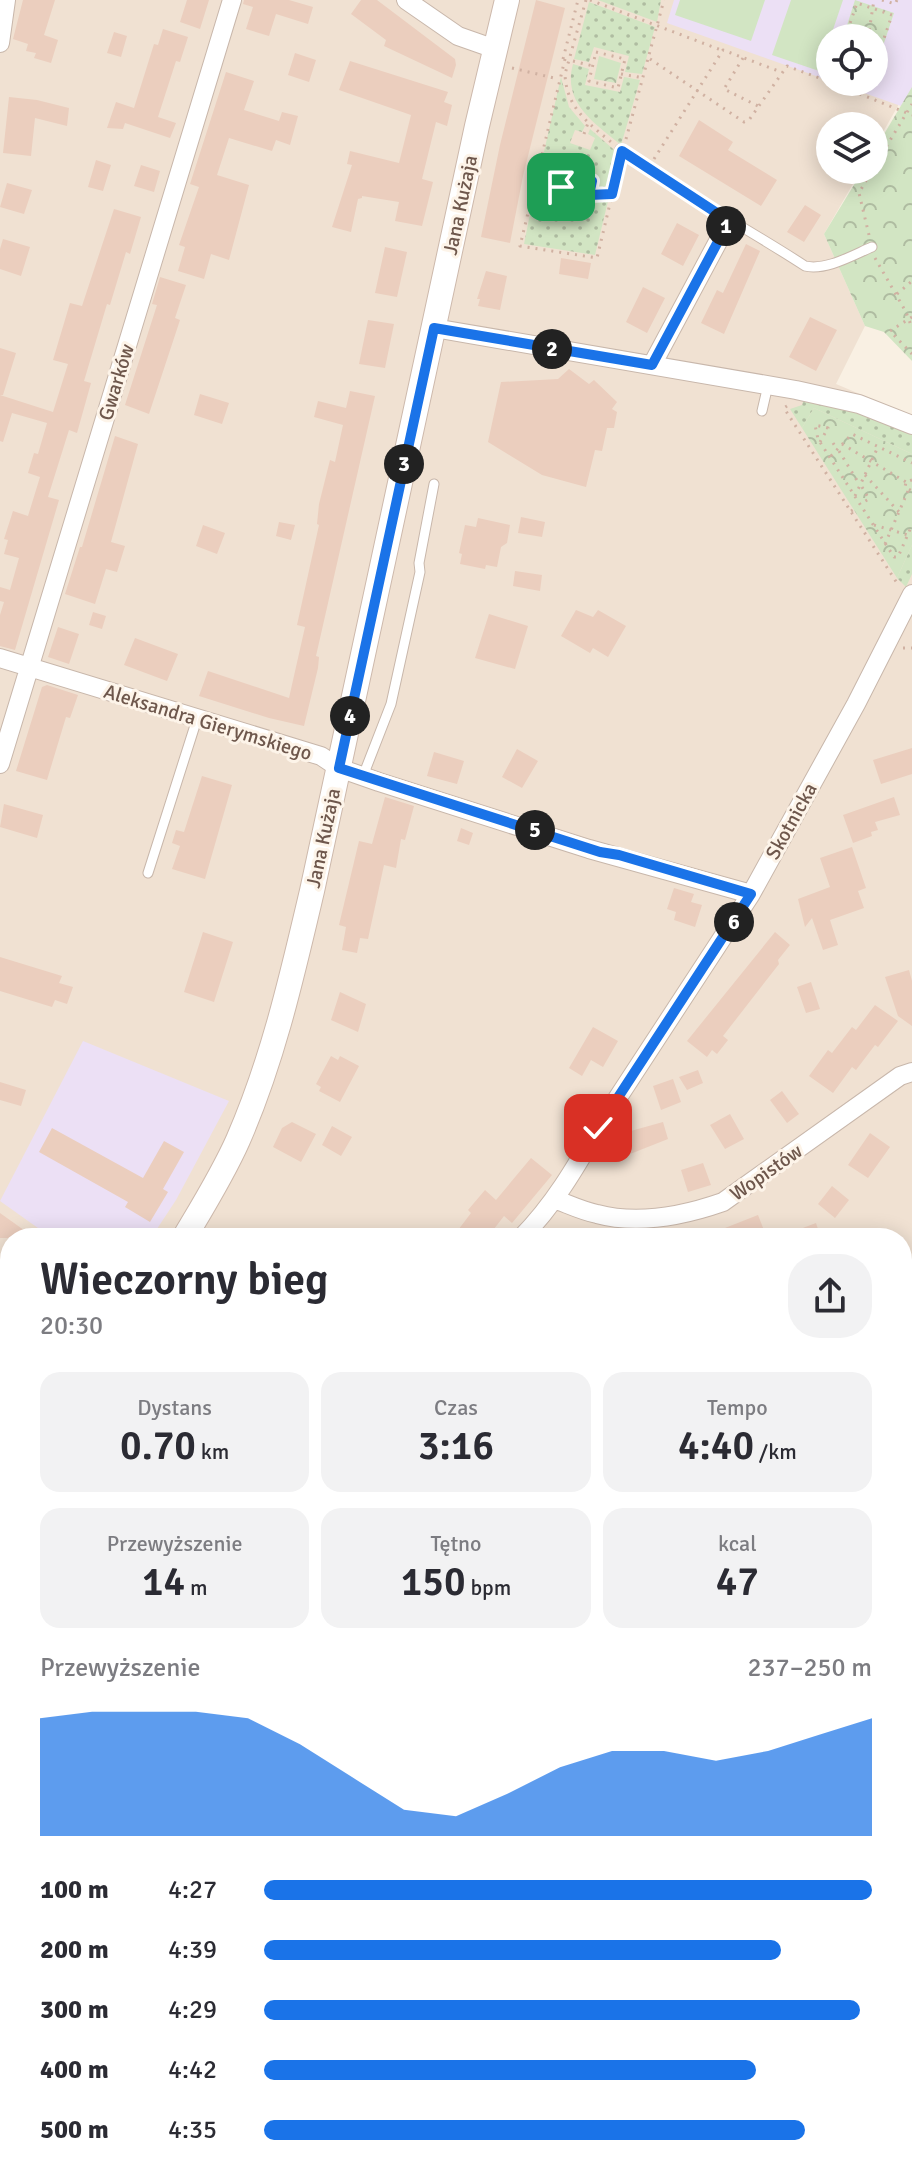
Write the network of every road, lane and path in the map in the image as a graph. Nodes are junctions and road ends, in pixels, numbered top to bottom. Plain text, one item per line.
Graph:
1 (6, 0) edge
2 (232, 0) edge
3 (406, 0) edge
4 (507, 0) edge
5 (578, 0) edge
6 (588, 0) edge
7 (664, 0) edge
8 (874, 0) edge
9 (882, 0) edge
10 (897, 0) edge
11 (873, 8) junction
12 (850, 24) edge
13 (870, 24) edge
14 (659, 26) junction
15 (888, 27) edge
16 (0, 43) edge
17 (723, 50) junction
18 (502, 58) junction
19 (743, 58) junction
20 (650, 59) junction
21 (573, 61) dead end
22 (593, 66) junction
23 (781, 72) junction
24 (621, 74) junction
25 (816, 77) edge
26 (644, 78) junction
27 (558, 79) junction
28 (697, 91) junction
29 (865, 96) edge
30 (912, 104) edge
31 (758, 106) junction
32 (909, 114) edge
33 (588, 123) junction
34 (584, 134) dead end
35 (888, 146) edge
36 (621, 150) junction
37 (648, 169) junction
38 (535, 180) junction
39 (561, 187) junction
40 (612, 194) junction
41 (589, 195) junction
42 (729, 221) junction
43 (872, 247) dead end
44 (912, 281) edge
45 (897, 295) dead end
46 (910, 319) edge
47 (434, 328) junction
48 (912, 328) edge
49 (912, 354) edge
50 (652, 365) junction
51 (768, 385) junction
52 (795, 401) dead end
53 (762, 411) dead end
54 (912, 425) edge
55 (820, 442) dead end
56 (842, 444) junction
57 (878, 447) junction
58 (839, 451) dead end
59 (830, 457) junction
60 (871, 461) junction
61 (846, 463) junction
62 (912, 463) edge
63 (839, 467) dead end
64 (834, 470) dead end
65 (828, 474) junction
66 (865, 475) junction
67 (912, 480) edge
68 (858, 482) dead end
69 (906, 482) junction
70 (434, 484) dead end
71 (862, 487) dead end
72 (910, 491) edge
73 (855, 496) junction
74 (851, 511) junction
75 (899, 512) junction
76 (874, 525) junction
77 (912, 525) edge
78 (892, 530) junction
79 (908, 535) junction
80 (885, 544) junction
81 (907, 593) edge
82 (905, 629) edge
83 (0, 658) edge
84 (29, 667) junction
85 (197, 719) junction
86 (0, 764) edge
87 (339, 768) junction
88 (363, 776) junction
89 (148, 873) dead end
90 (751, 894) junction
91 (912, 1072) edge
92 (554, 1199) junction
93 (190, 1228) edge
94 (530, 1228) edge

1 - 16 street
2 - 84 street, Gwarków
3 - 18 street
4 - 18 street, Jana Kużaja
5 - 27 path
6 - 14 path
6 - 33 path
7 - 14 path
8 - 11 path
9 - 10 path
11 - 12 path
11 - 13 path
11 - 15 path
14 - 17 path
14 - 20 path
17 - 19 path
17 - 28 path
18 - 27 path
18 - 47 street, Jana Kużaja
19 - 23 path
19 - 31 path
20 - 26 path
20 - 28 path
21 - 22 path
22 - 24 path
22 - 24 path
23 - 25 path
23 - 31 path
24 - 26 path
26 - 36 path
27 - 38 path
28 - 31 path
28 - 37 path
29 - 32 path
30 - 32 path
32 - 35 path
33 - 34 path
33 - 36 path
36 - 37 lane
36 - 40 path
37 - 42 lane
38 - 39 path
38 - 40 path
39 - 41 path
39 - 41 path
40 - 41 path
42 - 43 lane
42 - 50 street
44 - 45 path
46 - 48 path
46 - 49 path
47 - 50 street
47 - 87 street, Jana Kużaja
50 - 51 street
51 - 53 lane
51 - 54 street
52 - 65 path
55 - 59 path
56 - 57 path
56 - 59 path
56 - 60 path
57 - 60 path
57 - 62 path
58 - 61 path
59 - 73 path
60 - 66 path
60 - 69 path
61 - 63 path
61 - 68 path
64 - 65 path
65 - 74 path
66 - 73 path
66 - 75 path
67 - 69 path
69 - 72 path
70 - 88 lane
71 - 74 path
72 - 75 path
73 - 76 path
74 - 81 path
75 - 78 path
76 - 78 path
76 - 80 path
77 - 79 path
78 - 79 path
78 - 80 path
79 - 80 path
81 - 82 street, Skotnicka
82 - 90 street, Skotnicka
83 - 84 street, Aleksandra Gierymskiego
84 - 85 street, Aleksandra Gierymskiego
84 - 86 street, Gwarków
85 - 87 street, Aleksandra Gierymskiego
85 - 89 lane
87 - 88 street, Aleksandra Gierymskiego
87 - 93 street, Jana Kużaja
88 - 90 street, Aleksandra Gierymskiego
90 - 92 street, Skotnicka
91 - 92 street, Wopistów
92 - 94 street, Skotnicka

